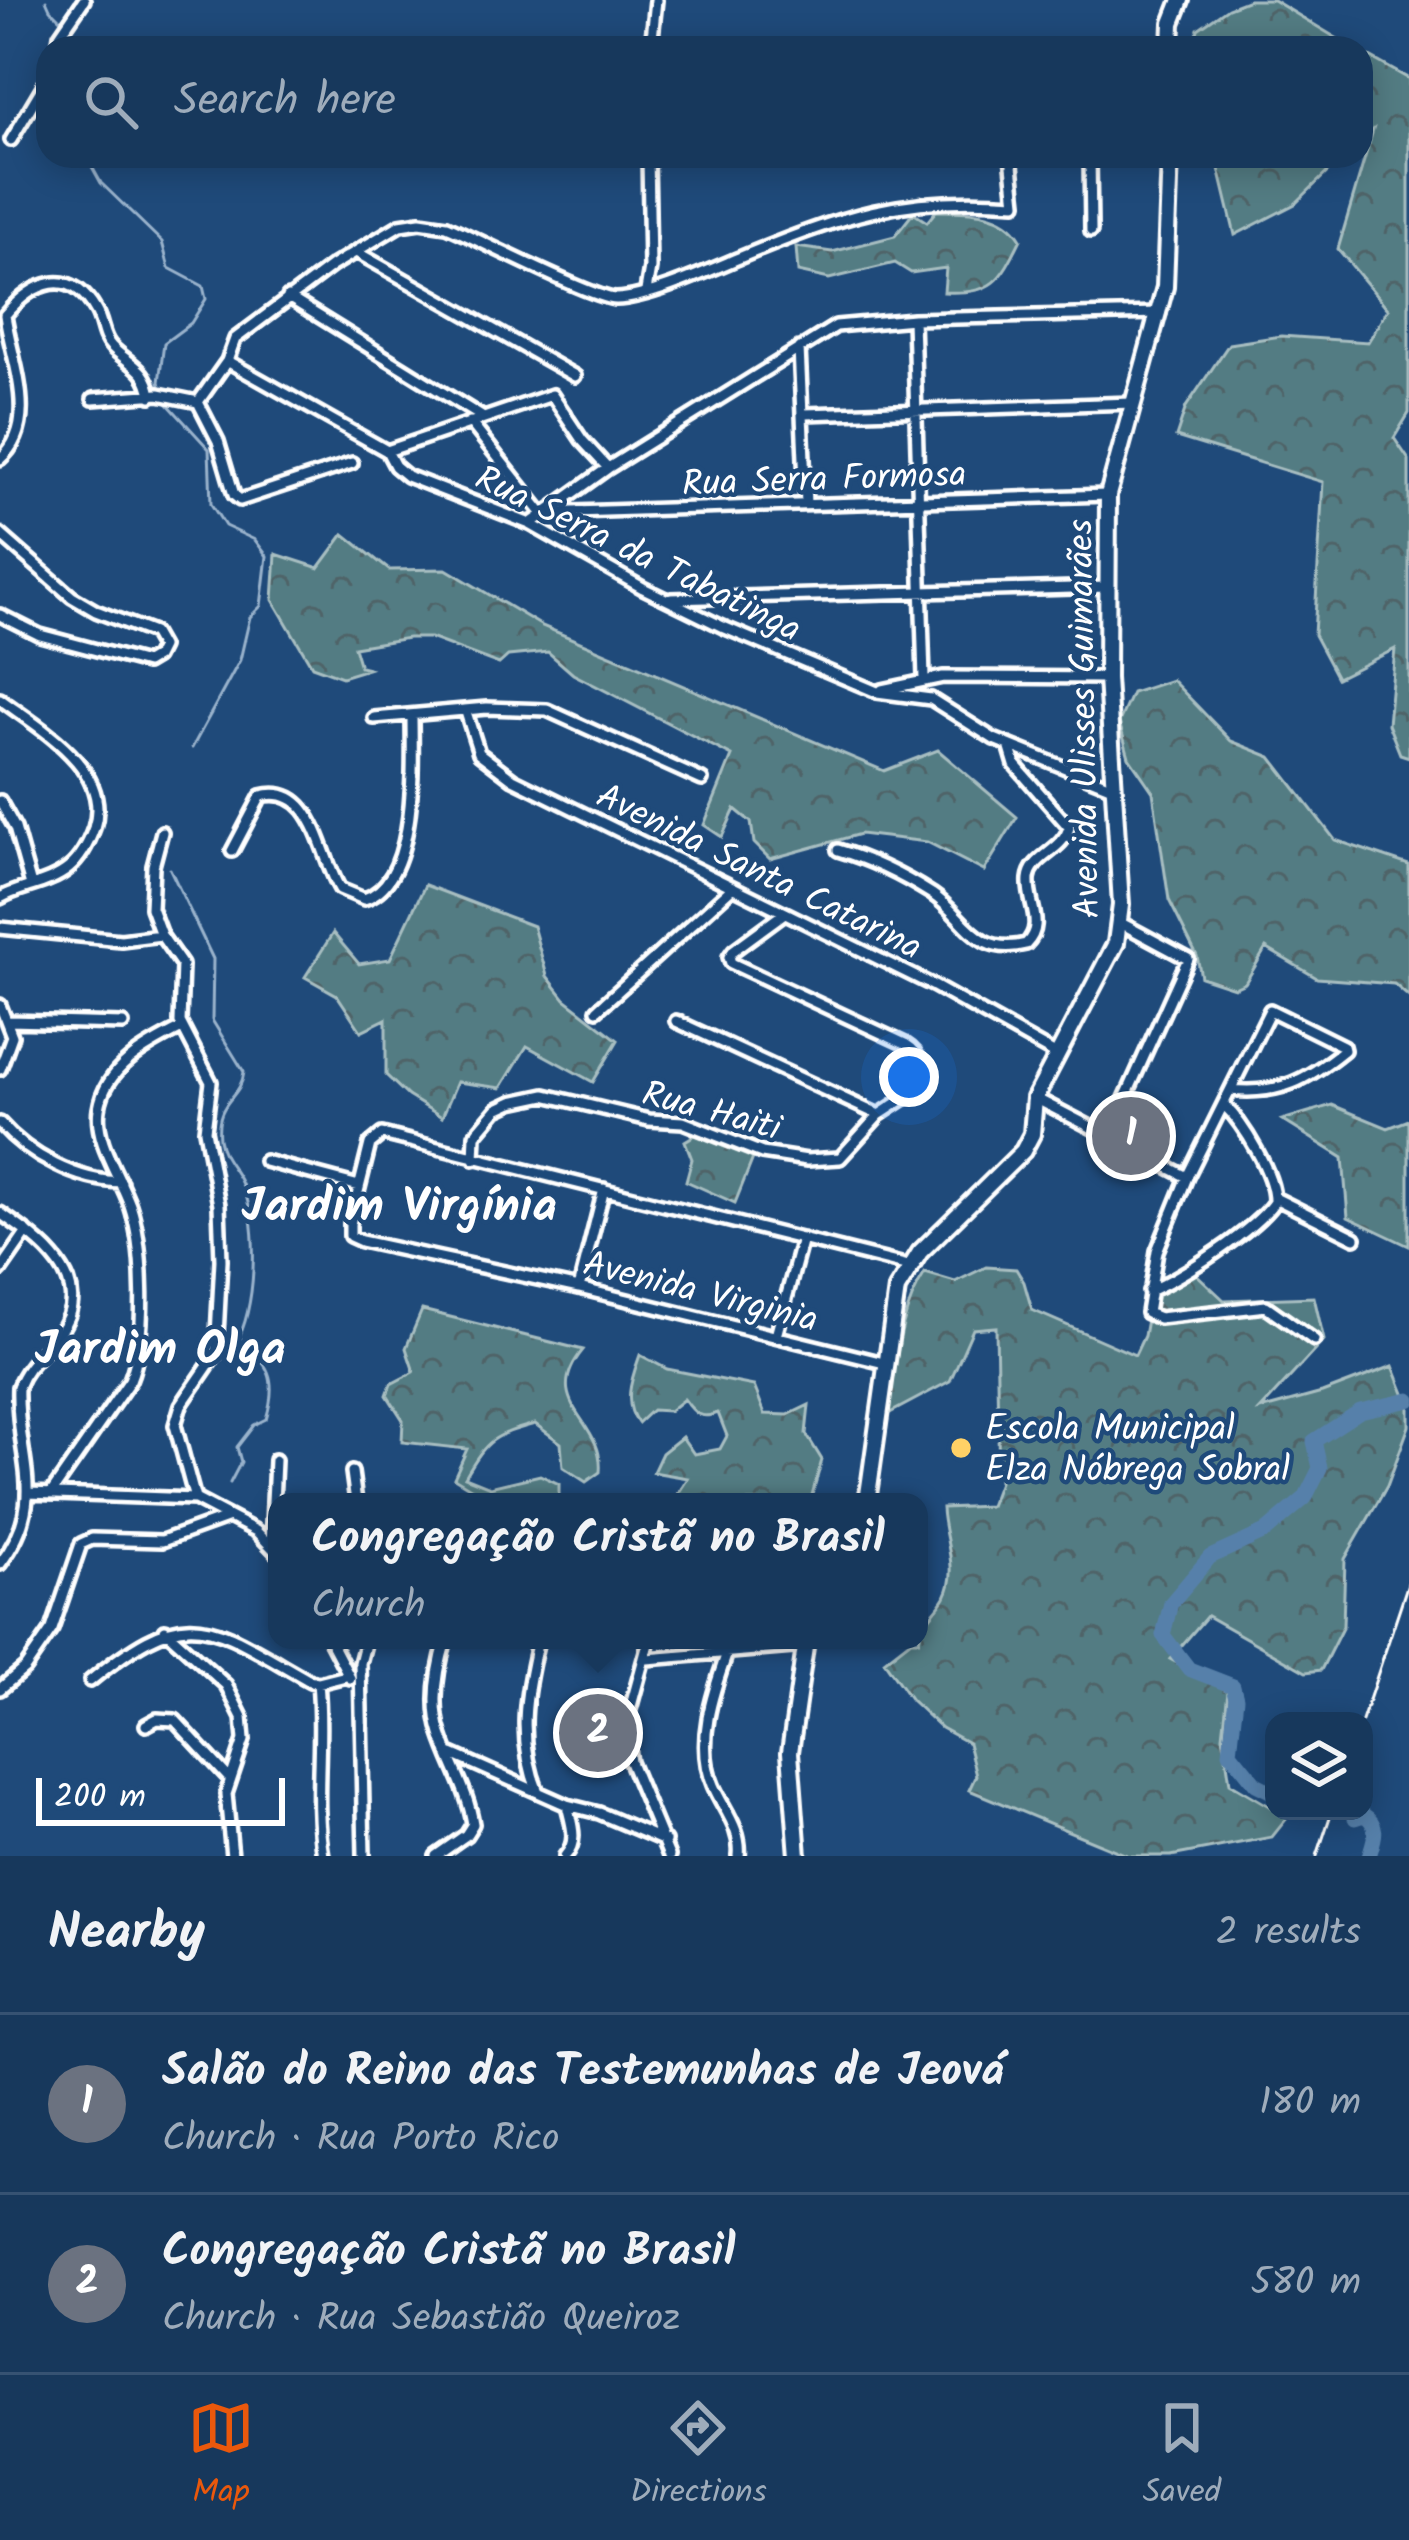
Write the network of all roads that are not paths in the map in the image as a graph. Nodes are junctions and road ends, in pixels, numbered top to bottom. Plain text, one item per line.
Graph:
1 (84, 0) edge
2 (656, 0) edge
3 (1181, 0) edge
4 (63, 36) edge
5 (652, 36) edge
6 (1172, 36) edge
7 (36, 98) edge
8 (11, 140) dead end
9 (648, 168) edge
10 (1012, 168) edge
11 (1090, 168) edge
12 (1170, 168) edge
13 (1091, 230) dead end
14 (358, 254) junction
15 (646, 291) junction
16 (288, 297) junction
17 (1160, 313) junction
18 (3, 315) edge
19 (913, 319) junction
20 (800, 348) junction
21 (227, 361) junction
22 (574, 376) dead end
23 (160, 395) junction
24 (93, 400) dead end
25 (198, 401) junction
26 (1132, 404) junction
27 (914, 410) junction
28 (805, 414) junction
29 (483, 417) junction
30 (470, 422) junction
31 (387, 451) junction
32 (0, 459) edge
33 (352, 464) dead end
34 (608, 468) junction
35 (1108, 495) junction
36 (920, 501) junction
37 (806, 504) junction
38 (542, 513) junction
39 (530, 524) junction
40 (0, 534) edge
41 (1108, 587) junction
42 (921, 591) junction
43 (666, 600) junction
44 (0, 615) edge
45 (1107, 678) junction
46 (924, 679) junction
47 (877, 692) junction
48 (0, 699) edge
49 (466, 712) junction
50 (412, 715) junction
51 (374, 718) dead end
52 (1009, 745) junction
53 (702, 780) dead end
54 (1115, 788) junction
55 (0, 802) edge
56 (162, 832) dead end
57 (838, 850) dead end
58 (232, 851) dead end
59 (32, 885) junction
60 (732, 888) junction
61 (0, 898) edge
62 (783, 914) junction
63 (1119, 922) junction
64 (0, 928) edge
65 (161, 935) junction
66 (0, 1005) edge
67 (597, 1010) dead end
68 (9, 1021) junction
69 (676, 1021) dead end
70 (123, 1024) dead end
71 (182, 1028) junction
72 (1057, 1055) junction
73 (0, 1069) edge
74 (1231, 1090) junction
75 (1035, 1098) junction
76 (1223, 1105) junction
77 (879, 1115) junction
78 (0, 1124) edge
79 (1108, 1136) junction
80 (474, 1159) junction
81 (265, 1161) dead end
82 (1187, 1177) junction
83 (121, 1182) junction
84 (359, 1186) junction
85 (604, 1190) junction
86 (1275, 1198) junction
87 (0, 1213) edge
88 (27, 1232) junction
89 (1355, 1238) dead end
90 (802, 1239) junction
91 (909, 1266) junction
92 (0, 1271) edge
93 (579, 1288) junction
94 (1149, 1292) junction
95 (776, 1336) junction
96 (1314, 1340) dead end
97 (888, 1364) junction
98 (275, 1460) dead end
99 (352, 1472) dead end
100 (28, 1492) junction
101 (52, 1492) junction
102 (275, 1493) edge
103 (355, 1493) edge
104 (868, 1493) edge
105 (195, 1499) junction
106 (226, 1518) junction
107 (268, 1543) edge
108 (0, 1564) edge
109 (165, 1630) junction
110 (334, 1649) edge
111 (363, 1649) edge
112 (445, 1649) edge
113 (536, 1649) edge
114 (648, 1649) edge
115 (759, 1649) edge
116 (805, 1649) edge
117 (727, 1653) junction
118 (647, 1659) junction
119 (346, 1676) junction
120 (91, 1681) dead end
121 (318, 1683) junction
122 (360, 1683) junction
123 (0, 1689) edge
124 (146, 1725) dead end
125 (452, 1754) junction
126 (228, 1777) junction
127 (538, 1792) junction
128 (567, 1805) junction
129 (664, 1840) junction
130 (232, 1856) edge
131 (323, 1856) edge
132 (364, 1856) edge
133 (436, 1856) edge
134 (565, 1856) edge
135 (669, 1856) edge
136 (739, 1856) edge
137 (798, 1856) edge

1 - 4 street
2 - 5 street
3 - 6 main road
7 - 8 street
9 - 15 street
10 - 15 street
11 - 13 street
12 - 17 main road, Avenida Ulisses Guimarães
14 - 15 street
14 - 16 street
14 - 22 street
16 - 21 street
16 - 29 street
17 - 19 street
17 - 26 main road, Avenida Ulisses Guimarães
18 - 23 street
18 - 32 street
19 - 20 street
19 - 27 street
20 - 28 street
20 - 34 street
21 - 25 street
21 - 31 street, Rua Serra da Tabatinga
23 - 24 street
23 - 25 street
25 - 33 street
26 - 27 street
26 - 35 main road, Avenida Ulisses Guimarães
27 - 28 street
27 - 36 street
28 - 37 street
29 - 30 street
29 - 34 street
30 - 31 street
30 - 38 street
31 - 39 street, Rua Serra da Tabatinga
34 - 38 street
35 - 36 street, Rua Serra Formosa
35 - 41 main road, Avenida Ulisses Guimarães
36 - 37 street, Rua Serra Formosa
36 - 42 street
37 - 38 street, Rua Serra Formosa
38 - 39 street
39 - 43 street, Rua Serra da Tabatinga
40 - 44 street
41 - 42 street
41 - 45 main road, Avenida Ulisses Guimarães
42 - 43 street
42 - 46 street
43 - 47 street, Rua Serra da Tabatinga
45 - 46 street
45 - 54 main road, Avenida Ulisses Guimarães
46 - 47 street
47 - 52 street, Rua Serra da Tabatinga
48 - 59 street
49 - 50 street
49 - 53 street
49 - 60 street, Avenida Santa Catarina
50 - 51 street
50 - 58 street
52 - 54 street, Rua Serra da Tabatinga
52 - 57 street
54 - 63 main road, Avenida Ulisses Guimarães
55 - 59 street
56 - 65 street
59 - 61 street
60 - 62 street, Avenida Santa Catarina
60 - 67 street
62 - 72 street, Avenida Santa Catarina
62 - 77 street, Rua Haiti
63 - 72 main road, Avenida Ulisses Guimarães
63 - 79 street
64 - 65 street
65 - 71 street
66 - 68 street
68 - 70 street
68 - 73 street
69 - 77 street
71 - 83 street
71 - 105 street
72 - 75 main road, Avenida Ulisses Guimarães
74 - 74 street
74 - 76 street
75 - 79 street
75 - 91 main road, Avenida Ulisses Guimarães
76 - 82 street
76 - 86 street
77 - 80 street, Rua Haiti
78 - 83 street
79 - 82 street
80 - 84 street
80 - 85 street
81 - 84 street
82 - 94 street
83 - 101 street
84 - 93 street, Avenida Virginia
85 - 90 street
85 - 93 street
86 - 89 street
86 - 94 street
87 - 88 street
88 - 92 street
88 - 100 street
90 - 91 street
90 - 95 street
91 - 97 main road, Avenida Ulisses Guimarães
93 - 95 street, Avenida Virginia
94 - 96 street
95 - 97 street, Avenida Virginia
97 - 104 main road, Avenida Ulisses Guimarães
98 - 102 street
99 - 103 street
100 - 101 street
100 - 108 street
101 - 105 street
105 - 106 street
106 - 107 street
106 - 123 street
109 - 120 street
109 - 121 street
109 - 126 street
110 - 119 street
111 - 122 street
112 - 125 street
113 - 127 street
114 - 118 street
115 - 117 street
116 - 137 main road
117 - 118 street
117 - 136 street
118 - 129 street
119 - 121 street
119 - 122 street
121 - 131 street
122 - 132 street
124 - 126 street
125 - 127 street
125 - 133 street
126 - 130 street
127 - 128 street
128 - 129 street
128 - 134 street
129 - 135 street

